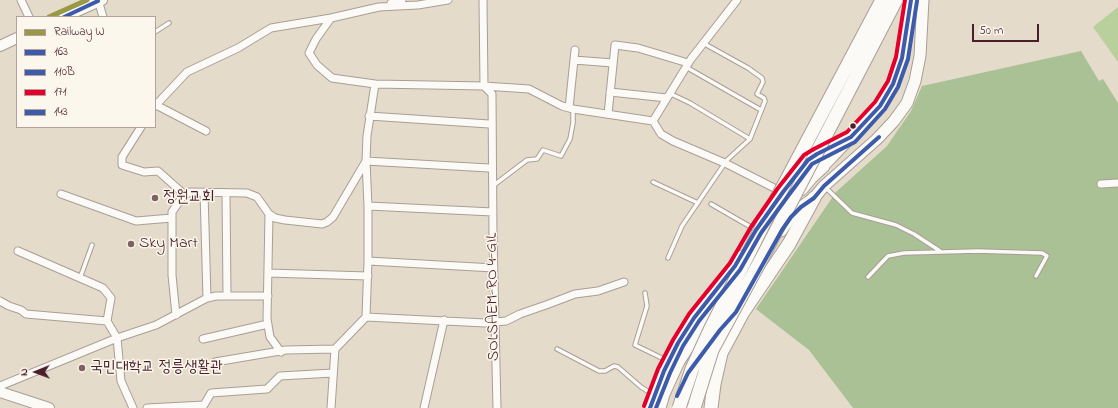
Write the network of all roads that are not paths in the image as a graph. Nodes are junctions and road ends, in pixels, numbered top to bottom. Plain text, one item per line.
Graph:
1 (21, 0) edge
2 (99, 0) edge
3 (402, 0) edge
4 (448, 0) edge
5 (483, 0) edge
6 (737, 0) edge
7 (882, 0) edge
8 (896, 0) edge
9 (911, 0) edge
10 (923, 0) edge
11 (379, 7) junction
12 (28, 16) edge
13 (66, 16) edge
14 (103, 16) edge
15 (332, 18) junction
16 (169, 23) dead end
17 (156, 31) edge
18 (16, 38) edge
19 (703, 43) junction
20 (0, 46) edge
21 (575, 50) dead end
22 (574, 60) junction
23 (613, 63) junction
24 (687, 65) junction
25 (375, 84) junction
26 (484, 86) junction
27 (610, 92) junction
28 (668, 96) junction
29 (156, 104) edge
30 (156, 106) edge
31 (571, 109) junction
32 (761, 110) junction
33 (608, 114) junction
34 (369, 116) junction
35 (653, 121) junction
36 (489, 124) dead end
37 (140, 128) edge
38 (206, 131) dead end
39 (851, 137) junction
40 (750, 139) junction
41 (366, 161) junction
42 (726, 164) junction
43 (823, 166) junction
44 (489, 168) dead end
45 (653, 182) dead end
46 (792, 182) junction
47 (1118, 183) edge
48 (1101, 184) dead end
49 (493, 186) junction
50 (824, 186) junction
51 (204, 192) junction
52 (783, 192) junction
53 (226, 193) junction
54 (61, 194) dead end
55 (185, 195) junction
56 (814, 198) junction
57 (698, 203) junction
58 (711, 204) dead end
59 (368, 206) junction
60 (493, 212) junction
61 (269, 214) junction
62 (172, 218) junction
63 (756, 230) junction
64 (92, 245) dead end
65 (18, 251) dead end
66 (941, 252) junction
67 (668, 258) dead end
68 (368, 261) junction
69 (494, 268) junction
70 (268, 273) junction
71 (368, 276) junction
72 (1036, 276) dead end
73 (868, 277) dead end
74 (80, 279) junction
75 (624, 282) dead end
76 (645, 293) dead end
77 (227, 296) junction
78 (268, 296) junction
79 (207, 298) junction
80 (0, 301) edge
81 (176, 315) junction
82 (366, 317) junction
83 (444, 320) junction
84 (107, 321) junction
85 (495, 322) junction
86 (268, 324) junction
87 (117, 338) junction
88 (203, 339) dead end
89 (335, 349) junction
90 (558, 349) dead end
91 (281, 352) junction
92 (664, 360) junction
93 (215, 362) dead end
94 (333, 373) junction
95 (0, 386) edge
96 (0, 392) edge
97 (655, 395) junction
98 (49, 408) edge
99 (133, 408) edge
100 (147, 408) edge
101 (331, 408) edge
102 (424, 408) edge
103 (497, 408) edge
104 (650, 408) edge
105 (659, 408) edge
106 (672, 408) edge
107 (679, 408) edge
108 (694, 408) edge
109 (711, 408) edge

1 - 12 street
2 - 13 main road
2 - 14 street
3 - 11 street
4 - 11 street
5 - 26 street
6 - 19 street
7 - 107 highway, bridge
8 - 108 highway, bridge
9 - 39 main road
10 - 50 main road
11 - 15 street
15 - 25 street
15 - 29 street
16 - 17 lane
18 - 20 main road
19 - 24 street
19 - 32 lane
21 - 22 street
22 - 23 street
22 - 31 street
23 - 24 street
23 - 27 street
24 - 28 street
24 - 32 lane
25 - 26 street
25 - 34 street
26 - 31 street
26 - 49 street, SOLSAEM-RO 4-GIL
27 - 28 street
27 - 33 street
28 - 35 street
28 - 40 lane
30 - 38 street
31 - 33 street
31 - 49 lane
32 - 40 lane
33 - 35 street
34 - 36 street
34 - 41 street
35 - 42 street
37 - 55 street
39 - 43 main road
39 - 46 main road
40 - 42 lane
41 - 44 street
41 - 59 street
41 - 61 street
42 - 52 street
42 - 57 lane
43 - 46 main road
43 - 105 highway
45 - 57 lane
46 - 52 main road
47 - 48 street
49 - 60 street, SOLSAEM-RO 4-GIL
50 - 56 main road
50 - 66 lane
51 - 53 street
51 - 55 street
51 - 79 street
52 - 63 main road
53 - 61 street
53 - 77 street
54 - 62 street
55 - 62 street
56 - 106 main road
56 - 109 highway
57 - 67 lane
58 - 63 lane
59 - 60 street
59 - 68 street
60 - 69 street, SOLSAEM-RO 4-GIL
61 - 70 street
62 - 81 street
63 - 92 main road
64 - 74 lane
65 - 74 street
66 - 72 lane
66 - 73 lane
68 - 69 street
68 - 71 street
69 - 85 street, SOLSAEM-RO 4-GIL
70 - 71 street
70 - 78 street
71 - 82 street
74 - 84 street
75 - 85 street
76 - 92 lane
77 - 78 street
77 - 79 street
78 - 86 street
79 - 81 street
80 - 84 street
81 - 87 street
82 - 83 street
82 - 89 street
83 - 85 street
83 - 102 street
84 - 87 street
85 - 103 street, SOLSAEM-RO 4-GIL
86 - 88 street
86 - 91 street
87 - 95 street
87 - 99 street
89 - 91 street
89 - 94 street
90 - 97 lane
91 - 93 street
92 - 97 main road
94 - 100 street
94 - 101 street
96 - 98 main road
97 - 104 main road

